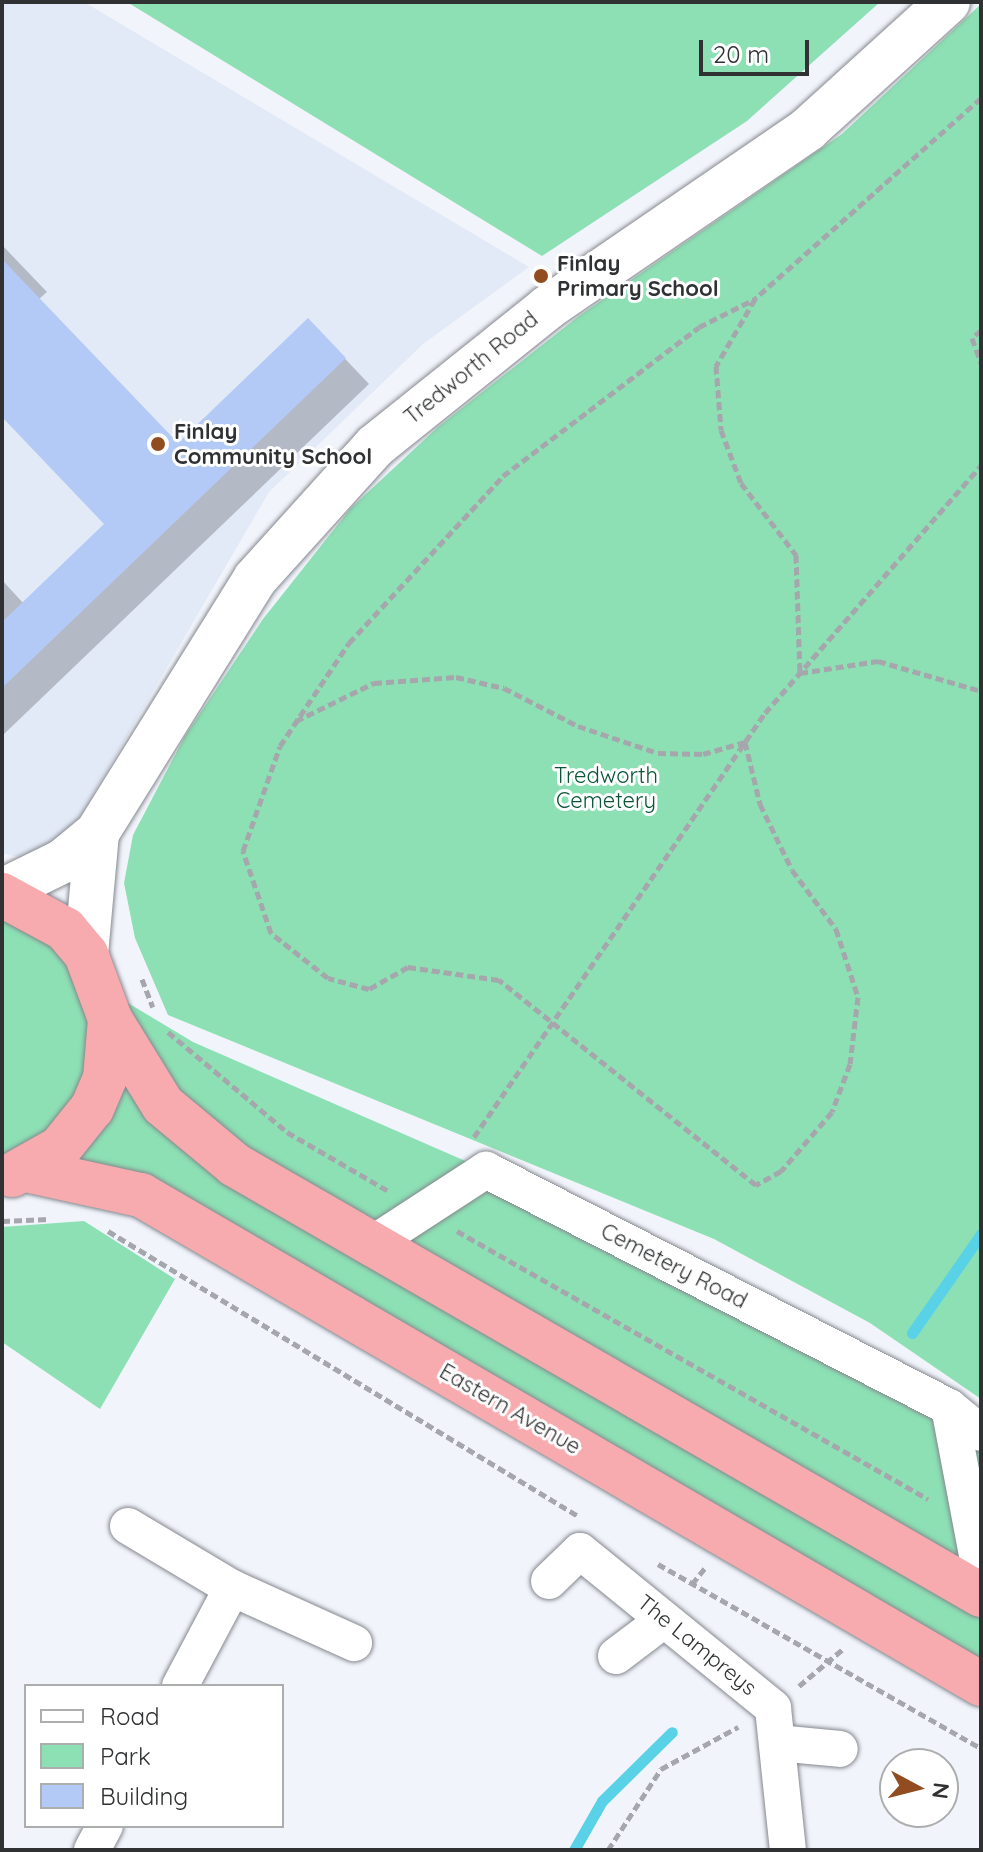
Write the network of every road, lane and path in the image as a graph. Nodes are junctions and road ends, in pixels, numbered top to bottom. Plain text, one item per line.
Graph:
1 (948, 2) edge
2 (981, 98) edge
3 (755, 299) junction
4 (981, 330) edge
5 (981, 363) edge
6 (981, 465) edge
7 (800, 673) junction
8 (981, 691) edge
9 (296, 721) junction
10 (745, 742) junction
11 (97, 833) junction
12 (2, 893) edge
13 (86, 954) junction
14 (110, 1019) junction
15 (551, 1025) junction
16 (466, 1149) dead end
17 (14, 1174) edge
18 (62, 1218) dead end
19 (2, 1221) edge
20 (93, 1221) dead end
21 (369, 1246) junction
22 (949, 1407) junction
23 (981, 1433) edge
24 (586, 1521) dead end
25 (128, 1526) dead end
26 (732, 1536) junction
27 (652, 1561) dead end
28 (981, 1577) edge
29 (549, 1581) dead end
30 (692, 1585) junction
31 (232, 1588) junction
32 (981, 1595) edge
33 (664, 1620) junction
34 (354, 1643) dead end
35 (616, 1656) dead end
36 (181, 1684) edge
37 (981, 1684) edge
38 (777, 1743) junction
39 (981, 1748) edge
40 (840, 1749) dead end
41 (104, 1828) edge
42 (92, 1850) edge
43 (788, 1850) edge

1 - 11 street, Tredworth Road
2 - 3 path
3 - 7 path
3 - 9 path
4 - 5 path
6 - 7 path
7 - 8 path
7 - 10 path
9 - 10 path
9 - 15 path
10 - 15 path
10 - 15 path
11 - 12 street, Tredworth Road
11 - 13 street, Tredworth Road
12 - 13 highway
13 - 14 highway
14 - 17 highway
14 - 21 highway
15 - 16 path
17 - 26 highway, Eastern Avenue
18 - 19 path
20 - 24 path
21 - 22 street, Cemetery Road
21 - 32 highway
22 - 23 street, Cemetery Road
22 - 28 street
25 - 31 street
26 - 30 path
26 - 37 highway, Eastern Avenue
27 - 30 path
29 - 33 street, The Lampreys
30 - 33 path
30 - 39 path
31 - 34 street
31 - 36 street
33 - 35 street
33 - 38 street, The Lampreys
38 - 40 street
38 - 43 street, The Lampreys
41 - 42 street

